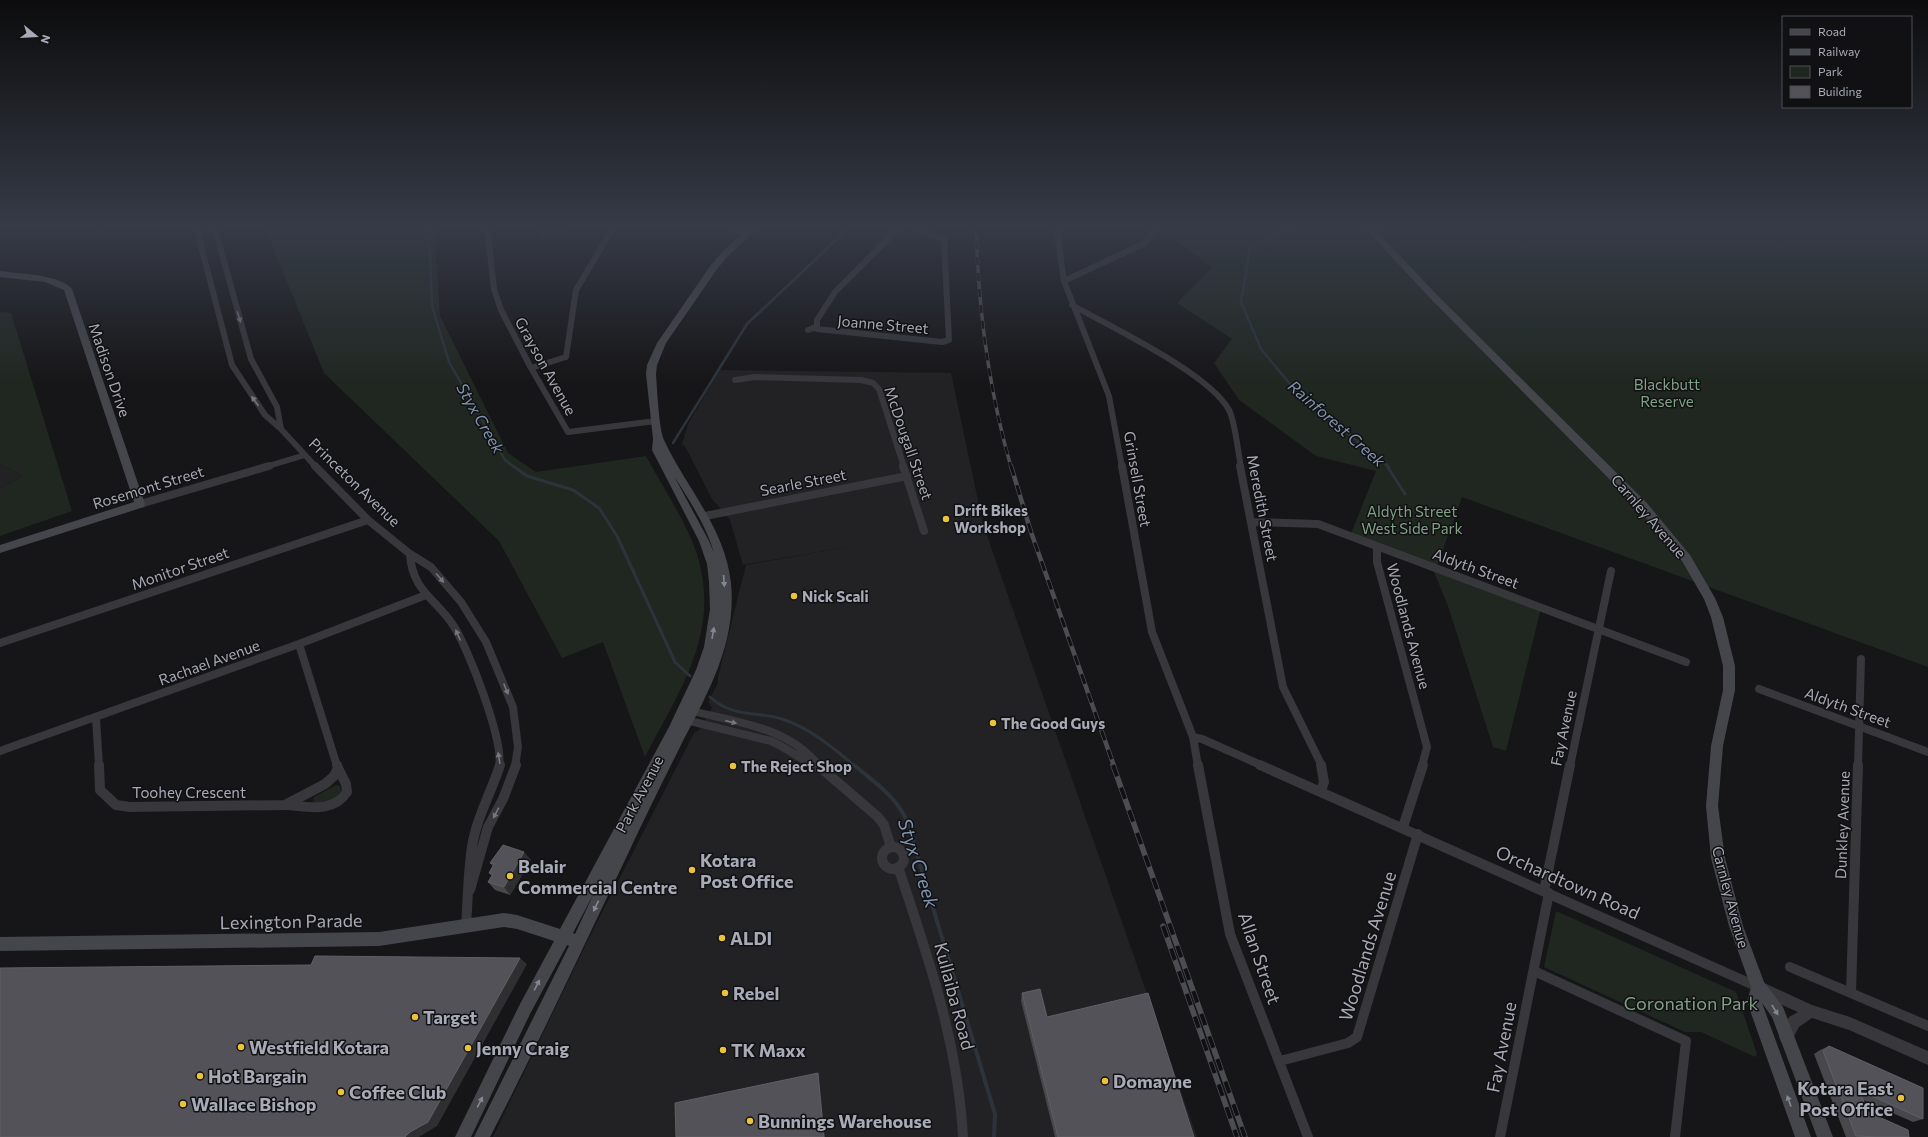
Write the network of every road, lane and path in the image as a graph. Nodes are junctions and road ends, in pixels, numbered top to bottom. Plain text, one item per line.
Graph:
1 (26, 278) edge
2 (209, 278) edge
3 (229, 278) edge
4 (493, 278) edge
5 (583, 278) edge
6 (706, 278) edge
7 (849, 278) edge
8 (946, 278) edge
9 (1070, 278) edge
10 (1416, 278) edge
11 (1064, 281) joint
12 (1072, 305) junction
13 (816, 327) junction
14 (808, 330) dead end
15 (531, 368) junction
16 (735, 380) dead end
17 (656, 422) junction
18 (281, 429) junction
19 (658, 439) junction
20 (305, 456) junction
21 (907, 476) junction
22 (672, 483) junction
23 (140, 504) junction
24 (705, 516) junction
25 (368, 520) junction
26 (1252, 522) junction
27 (924, 531) dead end
28 (1377, 547) junction
29 (0, 549) edge
30 (410, 554) junction
31 (711, 561) junction
32 (1612, 571) dead end
33 (426, 596) junction
34 (1599, 629) junction
35 (0, 643) edge
36 (299, 644) junction
37 (1861, 659) dead end
38 (1686, 662) dead end
39 (706, 672) junction
40 (1759, 689) dead end
41 (686, 715) junction
42 (96, 718) junction
43 (1860, 726) junction
44 (1194, 737) junction
45 (0, 751) edge
46 (1928, 752) edge
47 (338, 768) junction
48 (1321, 791) junction
49 (285, 805) junction
50 (1403, 827) junction
51 (1418, 834) junction
52 (891, 847) junction
53 (898, 867) junction
54 (470, 890) junction
55 (1547, 892) junction
56 (466, 925) junction
57 (563, 937) junction
58 (578, 942) junction
59 (0, 944) edge
60 (1790, 967) dead end
61 (1534, 971) junction
62 (1758, 987) junction
63 (1851, 992) junction
64 (1811, 1011) junction
65 (1928, 1026) edge
66 (1786, 1037) junction
67 (1928, 1058) edge
68 (1280, 1061) junction
69 (462, 1137) edge
70 (482, 1137) edge
71 (963, 1137) edge
72 (1308, 1137) edge
73 (1500, 1137) edge
74 (1675, 1137) edge
75 (1803, 1137) edge
76 (1825, 1137) edge

1 - 23 main road, Madison Drive
18 -> 2 street, Princeton Avenue
3 -> 18 street
4 - 15 street, Grayson Avenue
5 - 15 street
6 - 17 main road, Park Avenue
7 - 13 street, Joanne Street
8 - 13 street, Joanne Street
9 - 11 street
10 - 62 main road, Carnley Avenue
11 - 12 street, Grinsell Street
12 - 26 street, Meredith Street
12 - 44 street, Grinsell Street
13 - 14 street, Joanne Street
15 - 17 street, Grayson Avenue
16 - 21 street, McDougall Street
17 - 19 main road, Park Avenue
18 - 20 street, Princeton Avenue
19 - 22 main road, Park Avenue
19 - 24 main road, Park Avenue
20 - 23 street, Rosemont Street
20 - 25 street, Princeton Avenue
21 - 24 street, Searle Street
21 - 27 street, McDougall Street
22 - 24 main road
22 - 31 main road, Park Avenue
23 - 29 main road, Rosemont Street
24 - 31 main road
24 -> 39 main road, Park Avenue
25 - 30 street, Princeton Avenue
25 - 35 street, Monitor Street
26 - 28 street, Aldyth Street
26 - 48 street, Meredith Street
28 - 34 street, Aldyth Street
28 - 50 street, Woodlands Avenue
30 - 33 street, Princeton Avenue
30 -> 54 street, Princeton Avenue
39 -> 31 main road, Park Avenue
32 - 34 street, Fay Avenue
33 - 36 street, Rachael Avenue
54 -> 33 street, Princeton Avenue
34 - 38 street, Aldyth Street
34 - 55 street, Fay Avenue
36 - 42 street, Rachael Avenue
36 - 47 street, Toohey Crescent
37 - 43 street, Dunkley Avenue
39 - 41 main road, Park Avenue
40 - 43 street, Aldyth Street
41 - 52 street
41 - 57 main road, Park Avenue
41 -> 58 main road, Park Avenue
42 - 45 street, Rachael Avenue
42 - 49 street, Toohey Crescent
43 - 46 street, Aldyth Street
43 - 63 street, Dunkley Avenue
44 - 48 street, Orchardtown Road
44 - 68 street, Allan Street
47 - 49 street, Toohey Crescent
47 - 49 street, Toohey Crescent
48 - 50 street, Orchardtown Road
50 - 51 street, Orchardtown Road
51 - 55 street, Orchardtown Road
51 - 68 street, Woodlands Avenue
52 - 53 street, Kullaiba Road
52 - 53 street
53 - 71 street, Kullaiba Road
54 - 56 street, Princeton Avenue
55 - 61 street, Fay Avenue
55 - 62 street, Orchardtown Road
56 - 57 main road, Lexington Parade
56 - 59 main road, Lexington Parade
57 - 58 main road, Lexington Parade
69 -> 57 main road, Park Avenue
58 - 70 main road, Park Avenue
60 - 63 street
61 - 73 street, Fay Avenue
61 - 74 street
62 - 64 street, Orchardtown Road
62 -> 66 main road, Carnley Avenue
75 -> 62 main road, Carnley Avenue
63 - 65 street
64 - 66 street
64 - 67 street, Orchardtown Road
66 - 76 main road, Carnley Avenue
68 - 72 street, Allan Street

